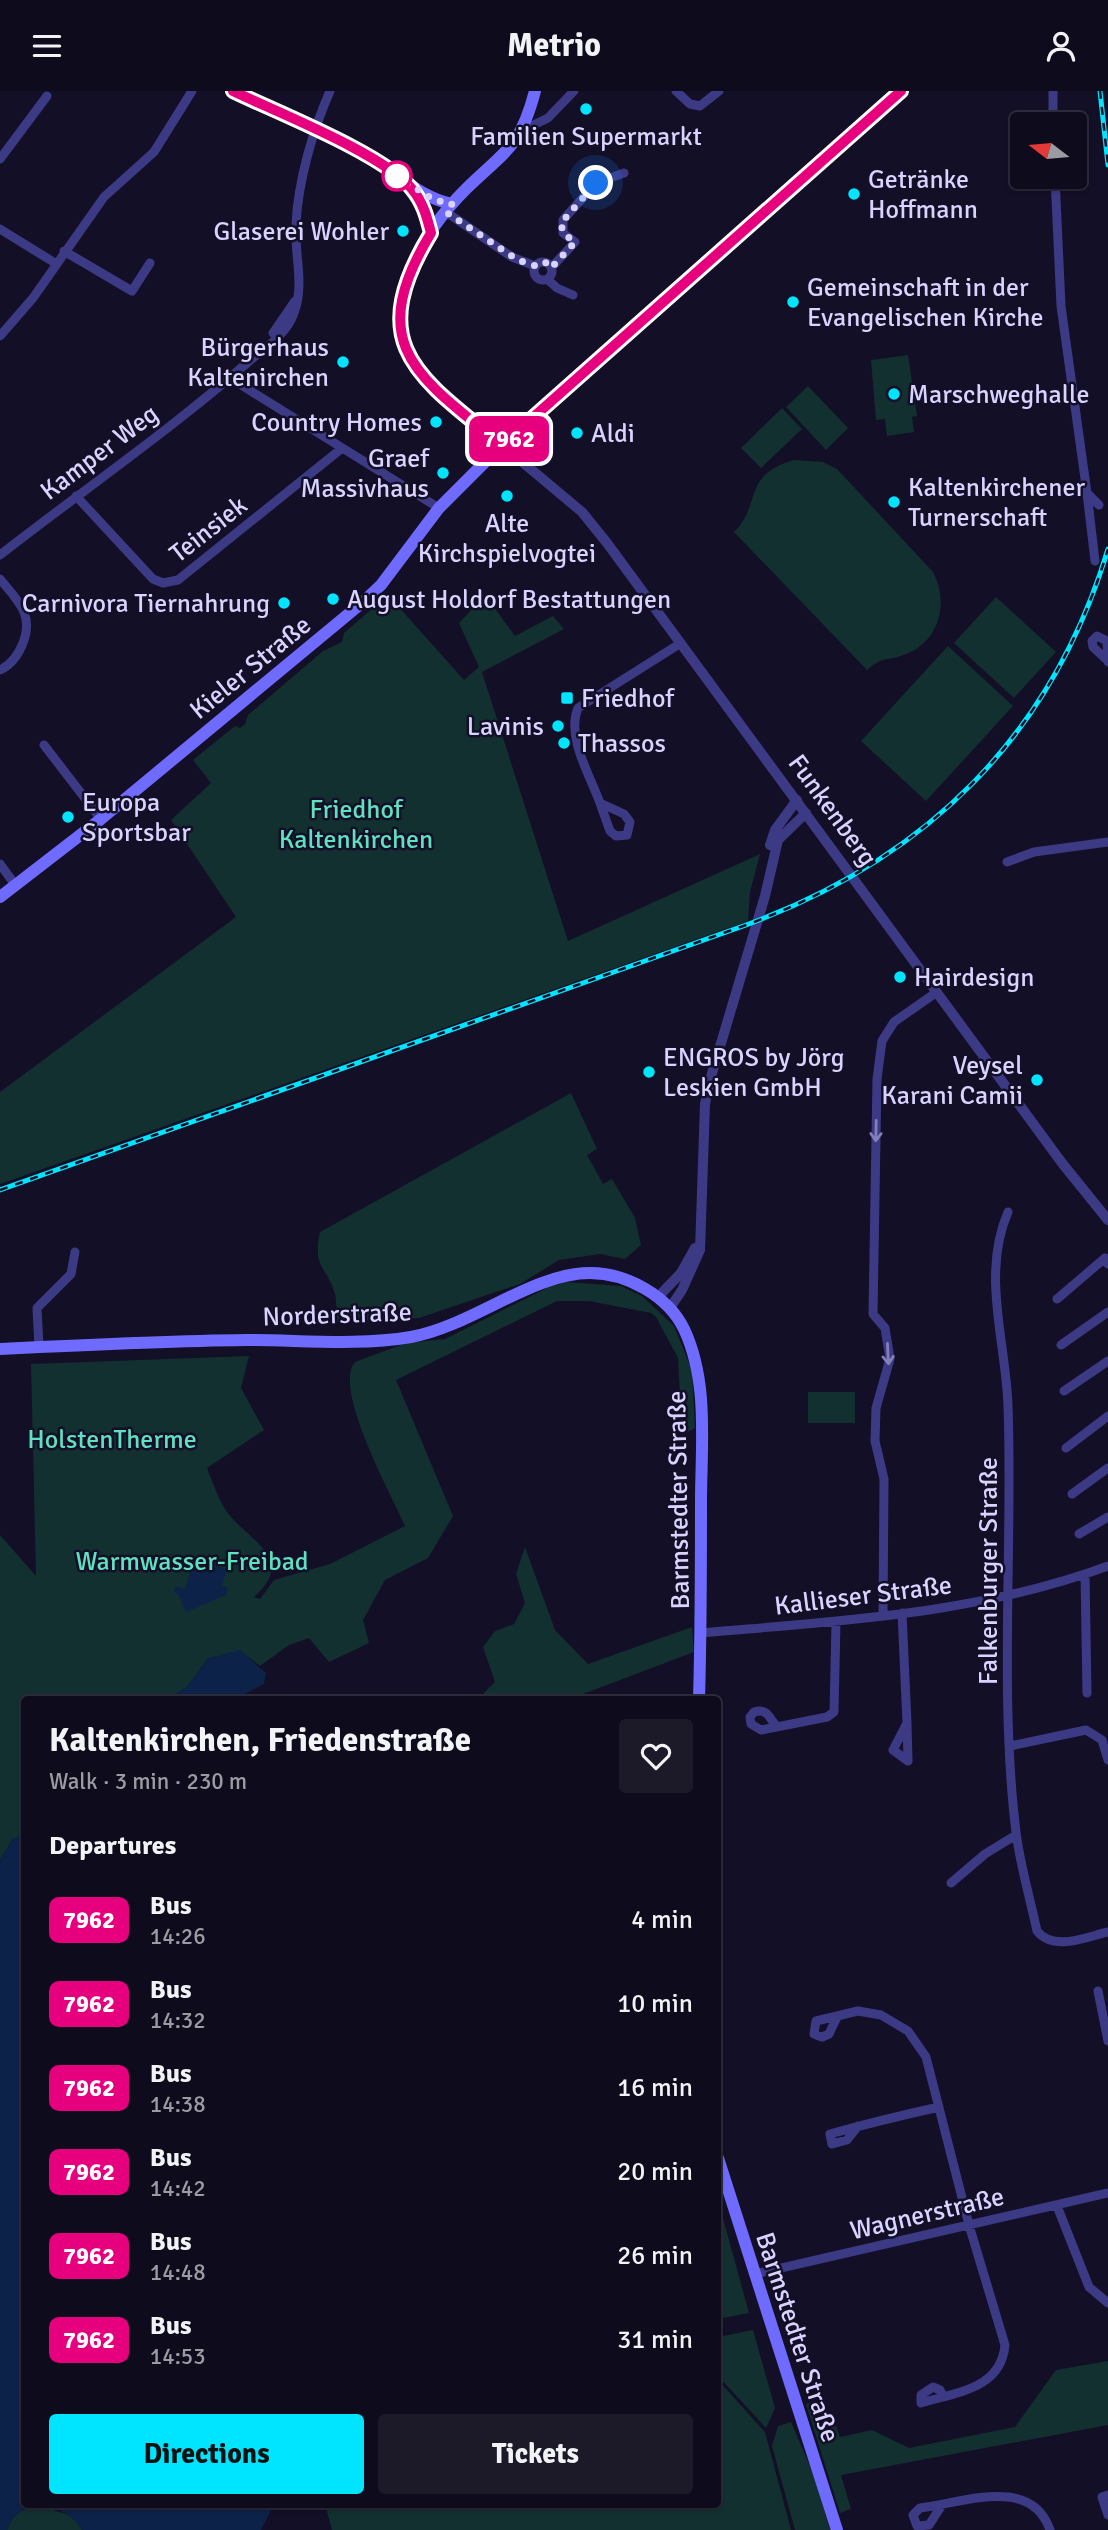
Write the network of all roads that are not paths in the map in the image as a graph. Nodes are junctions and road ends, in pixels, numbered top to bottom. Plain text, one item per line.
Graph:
1 (192, 91) edge
2 (233, 91) edge
3 (330, 91) edge
4 (535, 91) edge
5 (574, 91) edge
6 (676, 91) edge
7 (719, 91) edge
8 (1053, 91) edge
9 (893, 93) edge
10 (47, 96) dead end
11 (1054, 112) edge
12 (314, 129) junction
13 (523, 130) junction
14 (0, 159) edge
15 (624, 173) dead end
16 (412, 188) junction
17 (1055, 189) edge
18 (449, 208) junction
19 (0, 229) edge
20 (431, 233) junction
21 (64, 251) junction
22 (55, 263) junction
23 (150, 263) dead end
24 (536, 266) junction
25 (551, 268) junction
26 (548, 279) junction
27 (573, 295) dead end
28 (296, 299) junction
29 (0, 335) edge
30 (256, 355) junction
31 (230, 378) junction
32 (502, 445) junction
33 (341, 449) junction
34 (1087, 493) junction
35 (76, 496) junction
36 (1099, 505) dead end
37 (439, 508) junction
38 (0, 555) edge
39 (1095, 561) dead end
40 (0, 579) edge
41 (681, 643) junction
42 (0, 670) edge
43 (44, 745) dead end
44 (797, 800) junction
45 (600, 803) dead end
46 (806, 813) junction
47 (101, 819) junction
48 (1108, 842) edge
49 (1007, 862) dead end
50 (0, 864) edge
51 (768, 875) junction
52 (16, 886) junction
53 (0, 897) edge
54 (937, 992) junction
55 (1008, 1212) dead end
56 (1108, 1220) edge
57 (701, 1233) junction
58 (75, 1252) dead end
59 (1108, 1264) edge
60 (658, 1297) junction
61 (1056, 1299) dead end
62 (670, 1308) junction
63 (1108, 1312) edge
64 (1061, 1345) dead end
65 (39, 1347) junction
66 (0, 1349) edge
67 (1108, 1361) edge
68 (1064, 1391) dead end
69 (1108, 1416) edge
70 (1066, 1448) dead end
71 (1108, 1468) edge
72 (1072, 1495) dead end
73 (1108, 1517) edge
74 (1079, 1534) dead end
75 (1108, 1566) edge
76 (1085, 1574) junction
77 (1010, 1596) junction
78 (902, 1613) junction
79 (883, 1616) junction
80 (835, 1622) junction
81 (701, 1633) junction
82 (1087, 1693) dead end
83 (699, 1696) edge
84 (907, 1723) dead end
85 (777, 1727) dead end
86 (1010, 1746) junction
87 (1108, 1760) edge
88 (1016, 1835) junction
89 (951, 1883) dead end
90 (1108, 1932) edge
91 (1098, 1991) dead end
92 (837, 2017) dead end
93 (1108, 2041) edge
94 (939, 2107) junction
95 (858, 2126) dead end
96 (721, 2167) edge
97 (1108, 2193) edge
98 (1057, 2206) junction
99 (970, 2225) junction
100 (755, 2274) junction
101 (1108, 2303) edge
102 (943, 2396) dead end
103 (1108, 2495) edge
104 (942, 2505) dead end
105 (1108, 2515) edge
106 (836, 2530) edge
107 (1050, 2530) edge

1 - 21 street
2 - 12 main road
3 - 12 street, Kamper Weg
4 - 13 main road
5 - 13 street
6 - 7 street
8 - 11 street
9 - 32 main road, Kieler Straße
10 - 14 street
12 - 16 main road
12 - 28 street, Kamper Weg
13 - 18 main road
15 - 25 street
16 - 18 main road
16 - 20 main road
17 - 34 street
18 - 20 main road
18 - 24 street
19 - 22 street
20 - 32 main road
21 - 22 street
21 - 23 street
22 - 29 street
24 - 25 street
24 - 26 street
25 - 26 street
26 - 27 street
28 - 30 street, Kamper Weg
28 - 30 street, Kamper Weg
30 - 31 street, Kamper Weg
31 - 33 street
31 - 35 street, Kamper Weg
32 - 37 main road, Kieler Straße
32 - 41 street, Funkenberg
33 - 35 street, Teinsiek
33 - 37 street
34 - 36 street
34 - 39 street
35 - 38 street, Kamper Weg
37 - 47 main road, Kieler Straße
40 - 42 street
41 - 44 street, Funkenberg
41 - 45 street
43 - 47 street
44 - 46 street, Funkenberg
44 - 51 street
46 - 51 street
46 - 54 street, Funkenberg
47 - 52 main road, Kieler Straße
48 - 49 street
50 - 52 street
51 - 57 street
52 - 53 main road, Kieler Straße
54 - 56 street, Funkenberg
54 -> 79 street
55 - 77 street, Falkenburger Straße
57 - 60 street
57 - 62 street
58 - 65 street
59 - 61 street
60 - 62 main road, Barmstedter Straße
60 - 65 main road, Norderstraße
62 - 81 main road, Barmstedter Straße
63 - 64 street
65 - 66 main road, Norderstraße
67 - 68 street
69 - 70 street
71 - 72 street
73 - 74 street
75 - 76 street, Kallieser Straße
76 - 77 street, Kallieser Straße
76 - 82 street
77 - 78 street, Kallieser Straße
77 - 86 street, Falkenburger Straße
78 - 79 street, Kallieser Straße
78 - 84 street
79 - 80 street, Kallieser Straße
80 - 81 street, Kallieser Straße
80 - 85 street
81 - 83 main road, Barmstedter Straße
86 - 87 street
86 - 88 street, Falkenburger Straße
88 - 89 street
88 - 90 street, Falkenburger Straße
91 - 93 street
92 - 94 street
94 - 95 street
94 - 99 street
96 - 100 main road, Barmstedter Straße
97 - 98 street, Wagnerstraße
98 - 99 street, Wagnerstraße
98 - 101 street
99 - 100 street, Wagnerstraße
99 - 102 street
100 - 106 main road, Barmstedter Straße
103 - 105 street
104 - 107 street

